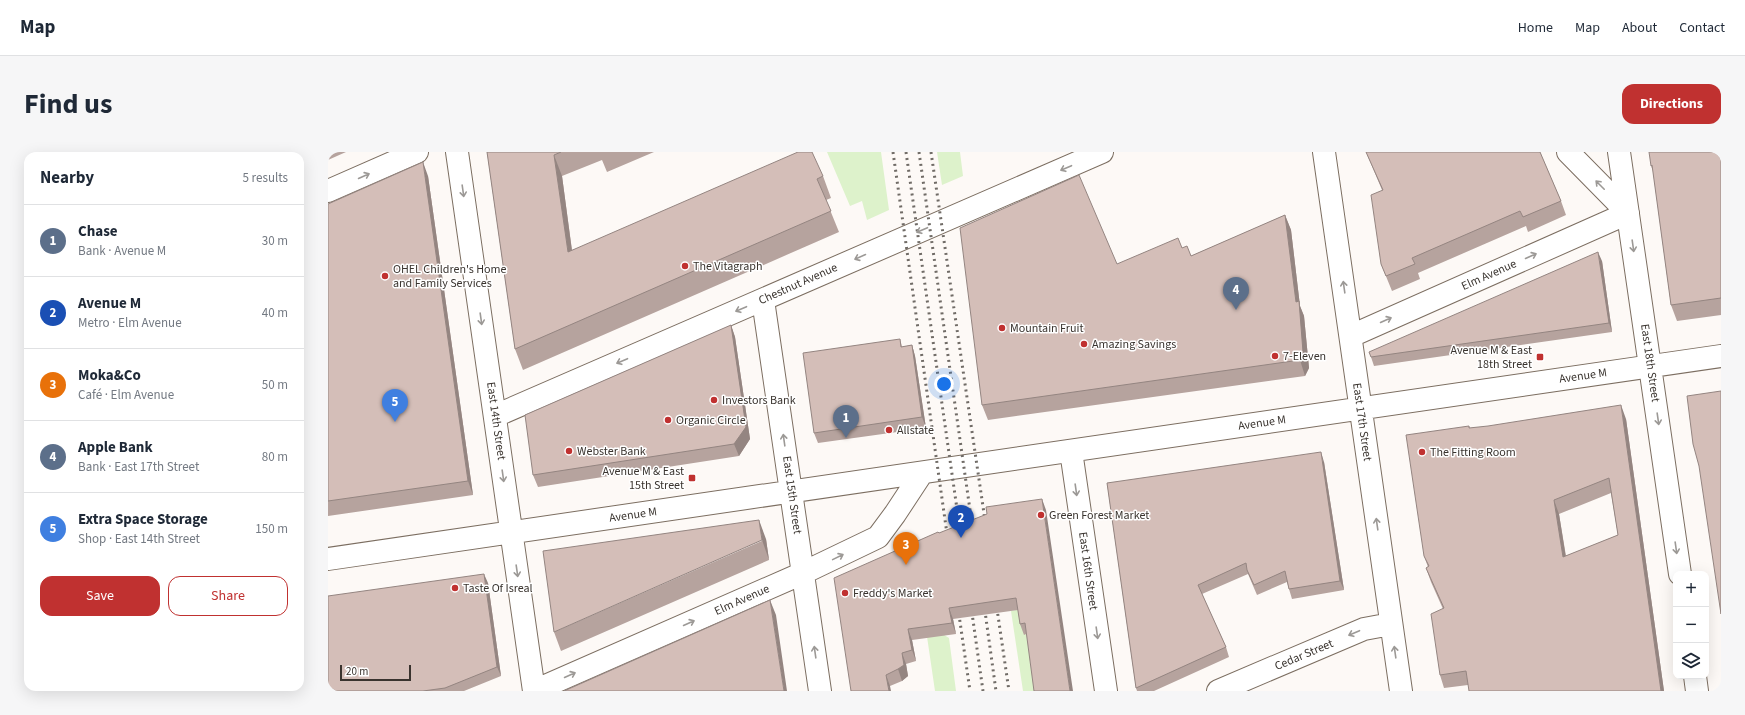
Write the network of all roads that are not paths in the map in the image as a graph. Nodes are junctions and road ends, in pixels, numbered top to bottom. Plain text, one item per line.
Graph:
1 (417, 152) edge
2 (457, 152) edge
3 (1102, 152) edge
4 (1324, 152) edge
5 (1568, 152) edge
6 (1619, 152) edge
7 (328, 191) edge
8 (1628, 213) junction
9 (763, 300) junction
10 (1351, 336) junction
11 (1721, 356) edge
12 (1650, 366) junction
13 (1360, 409) junction
14 (495, 416) junction
15 (1071, 451) junction
16 (922, 473) junction
17 (791, 492) junction
18 (512, 532) junction
19 (328, 559) edge
20 (1680, 571) edge
21 (802, 574) junction
22 (1391, 624) junction
23 (1695, 679) edge
24 (534, 691) edge
25 (820, 691) edge
26 (1106, 691) edge
27 (1218, 691) edge
28 (1401, 691) edge
29 (1697, 691) edge

7 -> 1 street
2 -> 14 street, East 14th Street
3 -> 9 street, Chestnut Avenue
10 -> 4 street, East 17th Street
8 -> 5 street
6 - 8 street, East 18th Street
10 -> 8 street, Elm Avenue
8 -> 12 street, East 18th Street
9 -> 14 street, Chestnut Avenue
17 -> 9 street, East 15th Street
10 - 13 street, East 17th Street
11 - 12 street, Avenue M
12 - 13 street, Avenue M
12 -> 20 street, East 18th Street
13 - 15 street, Avenue M
22 -> 13 street, East 17th Street
14 -> 18 street, East 14th Street
15 - 16 street, Avenue M
15 -> 26 street, East 16th Street
16 - 17 street, Avenue M
21 -> 16 street, Elm Avenue
17 - 18 street, Avenue M
17 - 21 street, East 15th Street
18 - 19 street, Avenue M
18 -> 24 street, East 14th Street
24 -> 21 street, Elm Avenue
25 -> 21 street, East 15th Street
22 -> 27 street, Cedar Street
28 -> 22 street, East 17th Street
23 - 29 street

